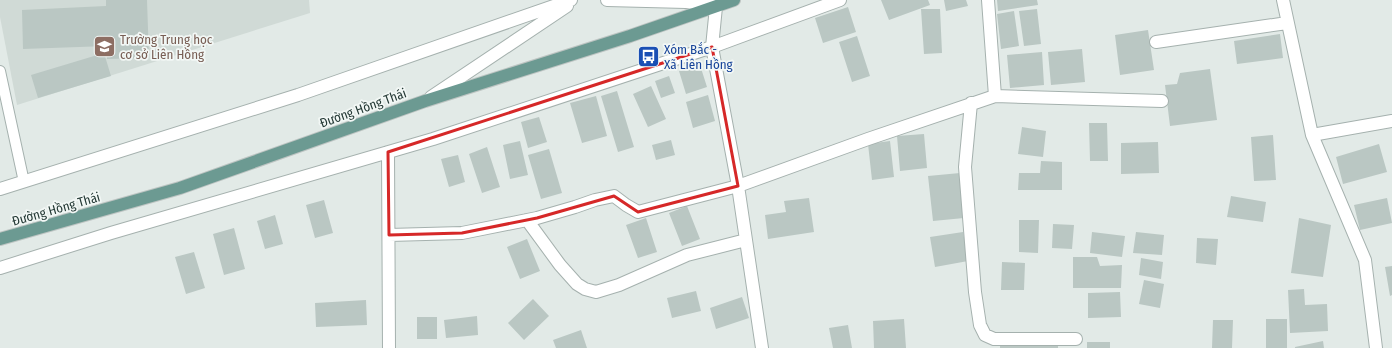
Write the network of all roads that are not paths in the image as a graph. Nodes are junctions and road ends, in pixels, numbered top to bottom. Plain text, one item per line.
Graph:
1 (571, 0) edge
2 (576, 0) edge
3 (607, 0) edge
4 (734, 0) edge
5 (840, 0) edge
6 (988, 0) edge
7 (1283, 0) edge
8 (716, 7) junction
9 (1287, 24) junction
10 (1156, 42) dead end
11 (712, 47) junction
12 (0, 72) edge
13 (995, 96) junction
14 (425, 101) junction
15 (1162, 101) dead end
16 (972, 104) junction
17 (1392, 121) edge
18 (1312, 135) junction
19 (388, 152) junction
20 (24, 182) junction
21 (738, 186) junction
22 (0, 190) edge
23 (527, 220) junction
24 (389, 235) junction
25 (0, 239) edge
26 (746, 240) junction
27 (0, 268) edge
28 (1076, 339) dead end
29 (390, 348) edge
30 (762, 348) edge
31 (1376, 348) edge

1 - 20 street
2 - 14 street
3 - 8 street
4 - 8 main road, Đường Hồng Thái
5 - 11 street
6 - 13 street
7 - 9 street
8 - 11 street
8 - 14 main road, Đường Hồng Thái
9 - 10 street
9 - 18 street
11 - 19 street
11 - 21 street
12 - 20 lane
13 - 15 street
13 - 16 street
14 - 25 main road, Đường Hồng Thái
16 - 21 street
16 - 28 street
17 - 18 street
18 - 31 street
19 - 24 street
19 - 27 street
20 - 22 street
21 - 23 street
21 - 26 street
23 - 24 street
23 - 26 street
24 - 29 street
26 - 30 street

